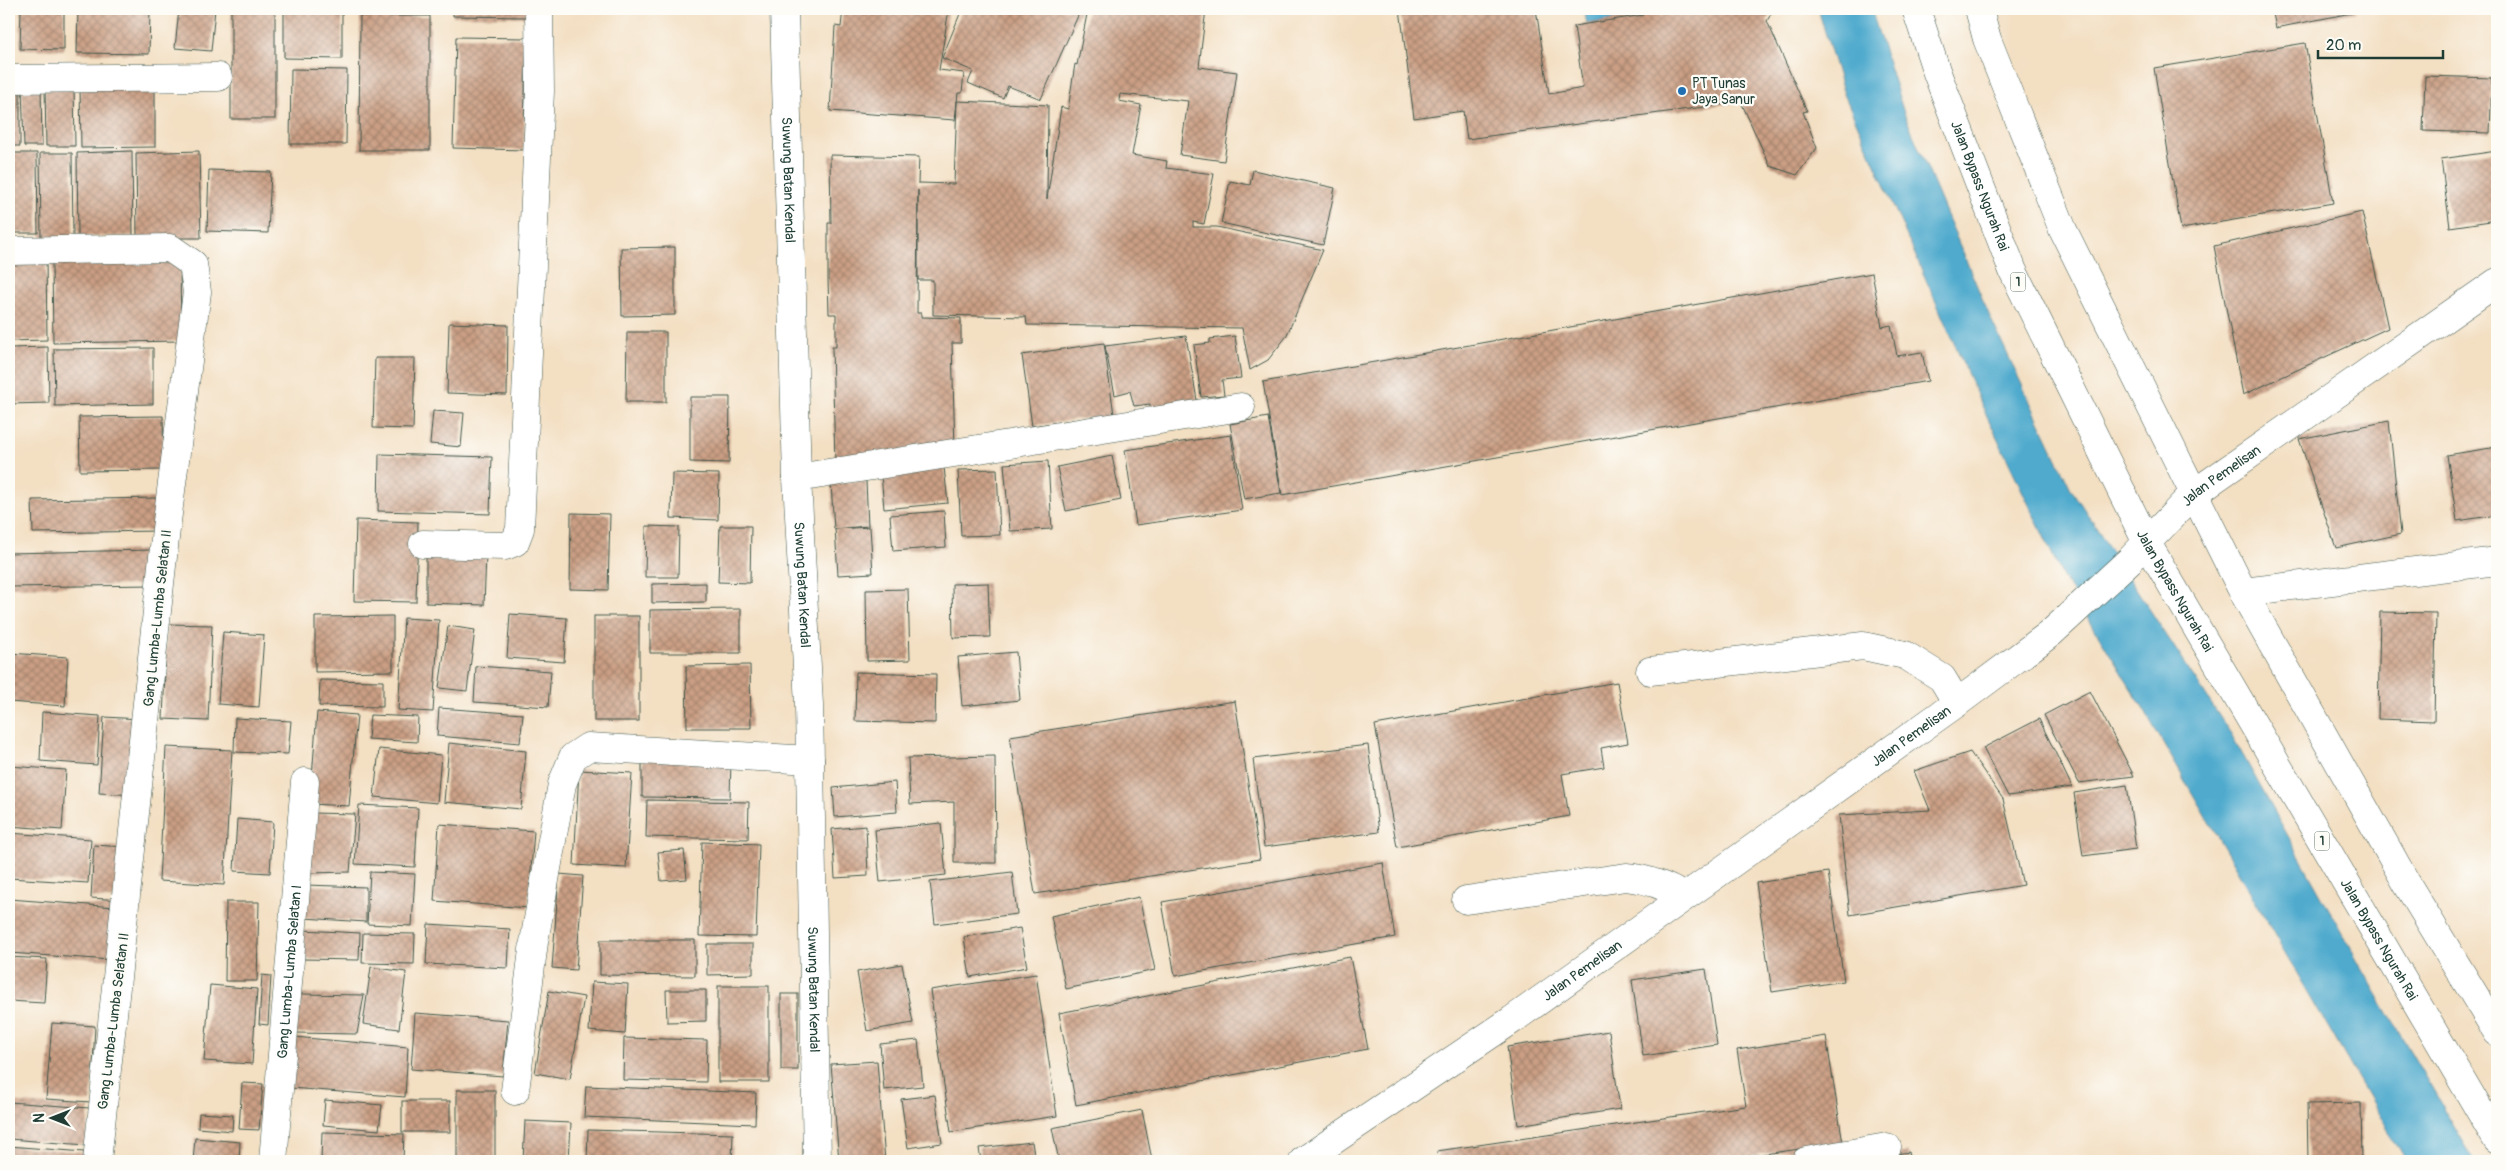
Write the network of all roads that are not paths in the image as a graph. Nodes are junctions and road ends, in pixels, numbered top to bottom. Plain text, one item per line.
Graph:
1 (539, 9) edge
2 (784, 9) edge
3 (1916, 9) edge
4 (1979, 9) edge
5 (218, 77) dead end
6 (9, 79) edge
7 (9, 251) edge
8 (2497, 282) edge
9 (1241, 407) dead end
10 (797, 478) junction
11 (2193, 494) junction
12 (423, 544) dead end
13 (2139, 552) junction
14 (2497, 561) edge
15 (2243, 592) junction
16 (1650, 671) dead end
17 (1956, 703) junction
18 (810, 760) junction
19 (305, 782) dead end
20 (1684, 897) junction
21 (1466, 900) dead end
22 (2497, 1032) edge
23 (515, 1091) dead end
24 (2497, 1140) edge
25 (1887, 1147) dead end
26 (96, 1161) edge
27 (273, 1161) edge
28 (817, 1161) edge
29 (1304, 1161) edge
30 (1806, 1161) edge

1 - 12 main road
2 - 10 main road, Suwung Batan Kendal
3 - 13 main road, Jalan Bypass Ngurah Rai / 1
4 - 11 main road
5 - 6 main road
7 - 26 main road, Gang Lumba-Lumba Selatan II
8 - 11 main road, Jalan Pemelisan
9 - 10 main road
10 - 18 main road, Suwung Batan Kendal
11 - 13 main road, Jalan Pemelisan
11 - 15 main road
13 - 17 main road, Jalan Pemelisan
13 - 24 main road, Jalan Bypass Ngurah Rai / 1
14 - 15 main road
15 - 22 main road
16 - 17 main road
17 - 20 main road, Jalan Pemelisan
18 - 23 main road
18 - 28 main road, Suwung Batan Kendal
19 - 27 main road, Gang Lumba-Lumba Selatan I
20 - 21 main road
20 - 29 main road, Jalan Pemelisan
25 - 30 main road

